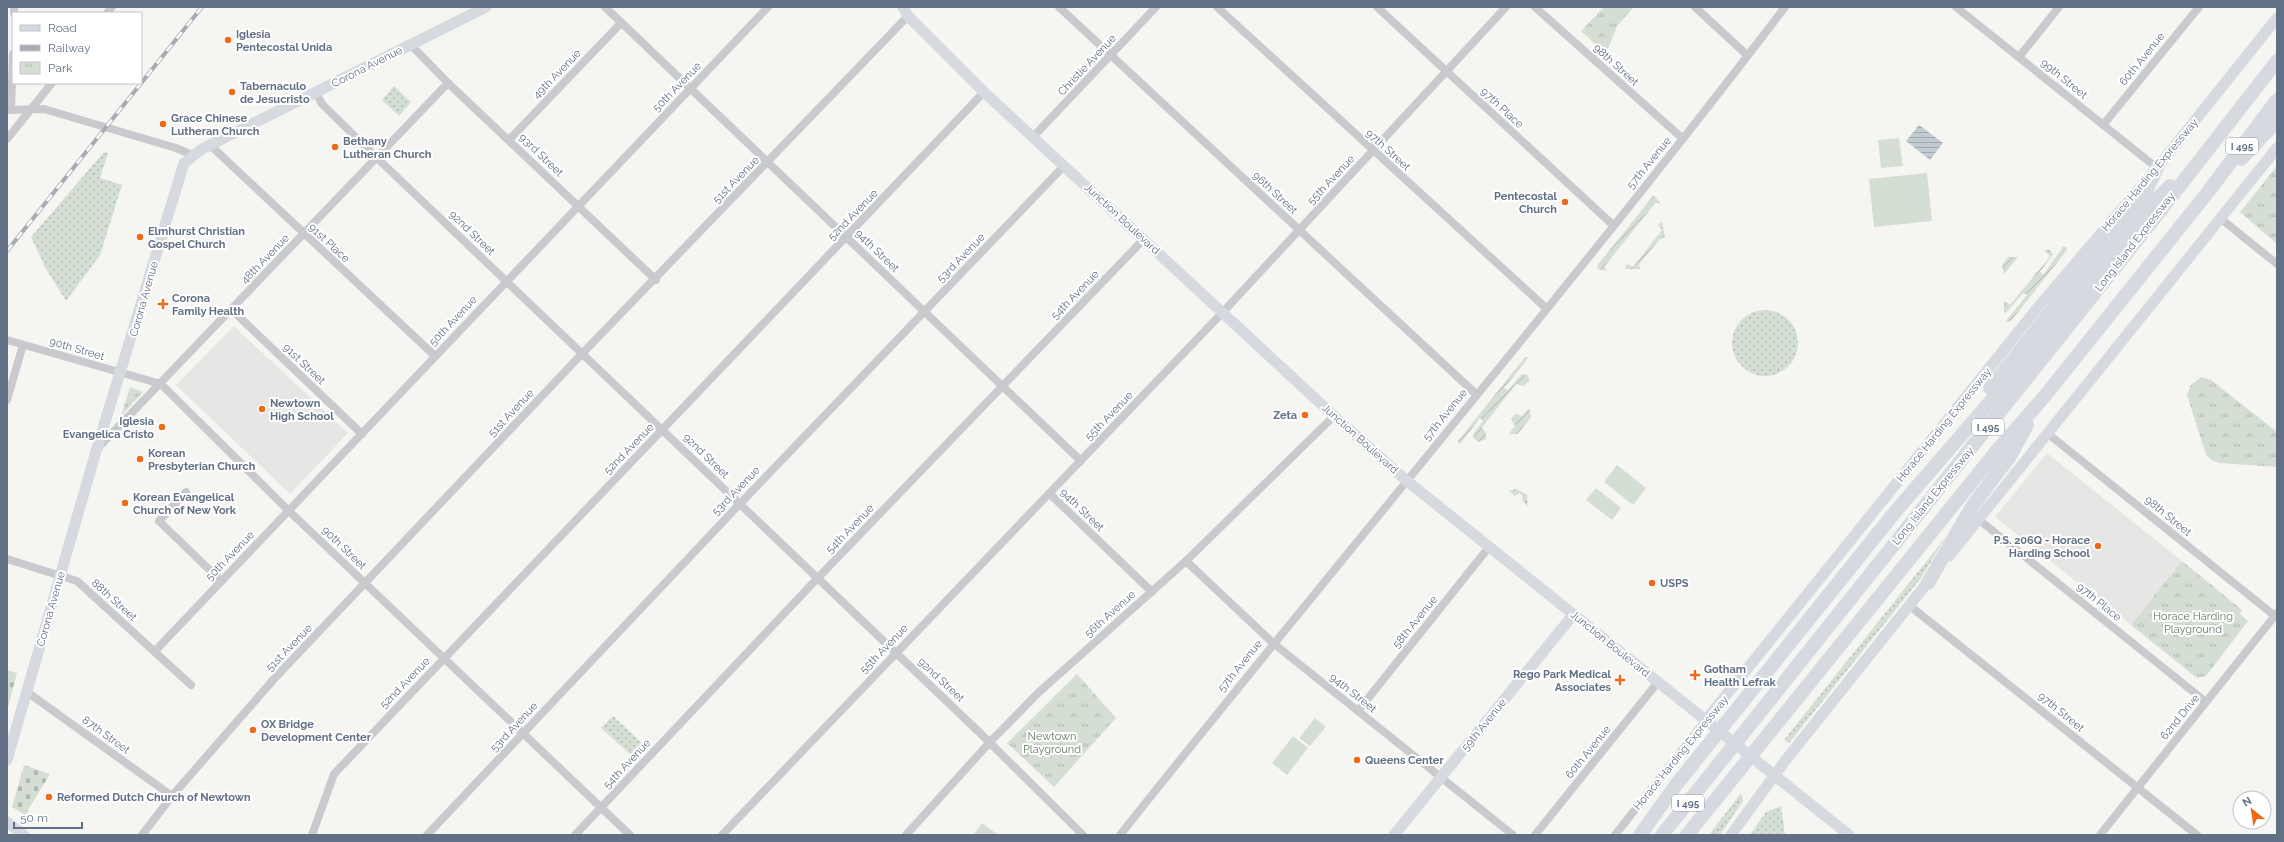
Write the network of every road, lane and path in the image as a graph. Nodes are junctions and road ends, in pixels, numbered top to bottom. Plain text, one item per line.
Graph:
1 (486, 7) edge
2 (605, 7) edge
3 (768, 7) edge
4 (1058, 7) edge
5 (1156, 7) edge
6 (1217, 7) edge
7 (1377, 7) edge
8 (1506, 7) edge
9 (1535, 7) edge
10 (1695, 7) edge
11 (1785, 7) edge
12 (1956, 7) edge
13 (2059, 7) edge
14 (2199, 7) edge
15 (905, 12) edge
16 (2277, 18) edge
17 (621, 23) junction
18 (411, 45) junction
19 (1111, 55) junction
20 (1747, 55) junction
21 (2019, 57) junction
22 (2277, 61) edge
23 (12, 68) edge
24 (1447, 72) junction
25 (448, 83) junction
26 (51, 84) edge
27 (690, 88) junction
28 (984, 92) junction
29 (316, 93) junction
30 (2277, 100) edge
31 (9, 110) edge
32 (30, 110) junction
33 (2277, 121) edge
34 (2103, 125) junction
35 (1033, 138) junction
36 (1682, 138) junction
37 (7, 139) edge
38 (509, 140) junction
39 (2212, 142) junction
40 (210, 145) junction
41 (2277, 148) edge
42 (1373, 151) junction
43 (192, 155) junction
44 (377, 158) junction
45 (768, 162) junction
46 (1064, 166) junction
47 (2157, 168) junction
48 (2208, 192) junction
49 (578, 205) junction
50 (2220, 218) junction
51 (1613, 225) junction
52 (1300, 230) junction
53 (304, 234) junction
54 (846, 237) junction
55 (1144, 239) junction
56 (2277, 264) edge
57 (506, 280) junction
58 (656, 280) junction
59 (1546, 308) junction
60 (232, 310) junction
61 (925, 312) junction
62 (1223, 312) junction
63 (7, 340) edge
64 (23, 345) junction
65 (583, 353) junction
66 (435, 356) junction
67 (122, 373) junction
68 (161, 384) junction
69 (1003, 386) junction
70 (1476, 394) junction
71 (2044, 397) junction
72 (7, 400) edge
73 (1334, 416) junction
74 (663, 430) junction
75 (362, 434) junction
76 (2047, 434) junction
77 (98, 448) junction
78 (1081, 461) junction
79 (1406, 480) junction
80 (186, 492) dead end
81 (1050, 494) junction
82 (740, 503) junction
83 (289, 511) junction
84 (1895, 512) junction
85 (1978, 519) junction
86 (1489, 547) junction
87 (7, 558) edge
88 (1186, 560) junction
89 (61, 576) junction
90 (818, 578) junction
91 (221, 581) junction
92 (1928, 583) junction
93 (366, 584) junction
94 (1152, 592) junction
95 (1910, 606) junction
96 (1573, 615) junction
97 (2276, 615) edge
98 (1273, 643) junction
99 (155, 651) junction
100 (896, 652) junction
101 (444, 658) junction
102 (1658, 682) junction
103 (191, 685) dead end
104 (27, 692) junction
105 (2206, 702) junction
106 (1358, 710) junction
107 (1706, 720) junction
108 (523, 733) junction
109 (990, 742) junction
110 (7, 760) edge
111 (1774, 776) junction
112 (1442, 778) junction
113 (1676, 785) junction
114 (2138, 788) junction
115 (172, 796) junction
116 (602, 807) junction
117 (1704, 814) junction
118 (7, 822) edge
119 (24, 835) edge
120 (142, 835) edge
121 (312, 835) edge
122 (427, 835) edge
123 (575, 835) edge
124 (630, 835) edge
125 (722, 835) edge
126 (906, 835) edge
127 (1084, 835) edge
128 (1120, 835) edge
129 (1394, 835) edge
130 (1513, 835) edge
131 (1535, 835) edge
132 (1615, 835) edge
133 (1633, 835) edge
134 (1640, 835) edge
135 (1662, 835) edge
136 (1687, 835) edge
137 (1696, 835) edge
138 (1731, 835) edge
139 (1849, 835) edge
140 (2100, 835) edge
141 (2197, 835) edge

1 - 18 main road, Corona Avenue
2 - 17 street, 94th Street
3 - 27 street, 50th Avenue
4 - 19 street, 96th Street
5 - 19 street, Christie Avenue
6 - 42 street, 97th Street
7 - 24 street, 97th Place
8 - 24 street, 55th Avenue
9 - 36 street, 98th Street
10 - 20 street
11 - 20 street, 57th Avenue
12 - 21 street, 99th Street
13 - 21 street
14 - 34 street, 60th Avenue
15 - 28 main road, Junction Boulevard
15 - 45 street, 51st Avenue
16 - 47 main road, Horace Harding Expressway
17 - 27 street, 94th Street
17 - 38 street, 49th Avenue
18 - 25 street, 93rd Street
18 - 29 main road, Corona Avenue
19 - 35 street, Christie Avenue
19 - 52 street, 96th Street
20 - 36 street, 57th Avenue
21 - 34 street, 99th Street
22 - 39 highway, Long Island Expressway / I 495
23 - 31 street
24 - 42 street, 55th Avenue
24 - 51 street, 97th Place
25 - 38 street, 93rd Street
25 - 44 street, 48th Avenue
26 - 32 street
27 - 45 street, 94th Street
27 - 49 street, 50th Avenue
28 - 35 main road, Junction Boulevard
28 - 54 street, 52nd Avenue
29 - 40 main road, Corona Avenue
29 - 44 street, 92nd Street
30 - 48 highway, Long Island Expressway / I 495
31 - 32 street
32 - 37 street
32 - 43 street
33 - 48 highway
34 - 47 street, 99th Street
35 - 46 main road, Junction Boulevard
36 - 51 street, 57th Avenue
38 - 49 street, 93rd Street
39 - 84 highway
39 - 135 highway, Long Island Expressway / I 495
40 - 43 main road, Corona Avenue
40 - 53 street, 91st Place
41 - 50 main road
42 - 52 street, 55th Avenue
42 - 59 street, 97th Street
43 - 67 main road, Corona Avenue
44 - 53 street, 48th Avenue
44 - 57 street, 92nd Street
45 - 54 street, 94th Street
45 - 58 street, 51st Avenue
46 - 55 main road, Junction Boulevard
46 - 61 street, 53rd Avenue
47 - 84 highway
47 - 107 main road, Horace Harding Expressway
48 - 71 highway, Long Island Expressway / I 495
49 - 57 street, 50th Avenue
49 - 58 street, 93rd Street
50 - 56 street
50 - 76 main road
51 - 59 street, 57th Avenue
52 - 62 street, 55th Avenue
52 - 70 street, 96th Street
53 - 60 street, 48th Avenue
53 - 66 street, 91st Place
54 - 61 street, 94th Street
54 - 74 street, 52nd Avenue
55 - 62 main road, Junction Boulevard
55 - 69 street, 54th Avenue
57 - 65 street, 92nd Street
57 - 66 street, 50th Avenue
58 - 65 street, 51st Avenue
59 - 70 street, 57th Avenue
60 - 68 street, 48th Avenue
60 - 75 street, 91st Street
61 - 69 street, 94th Street
61 - 82 street, 53rd Avenue
62 - 73 main road, Junction Boulevard
62 - 78 street, 55th Avenue
63 - 64 street, 90th Street
64 - 67 street, 90th Street
64 - 72 street
65 - 74 street, 92nd Street
65 - 93 street, 51st Avenue
66 - 75 street, 50th Avenue
67 - 68 street, 90th Street
67 - 77 main road, Corona Avenue
68 - 77 street, 48th Avenue
68 - 83 street, 90th Street
69 - 78 street, 94th Street
69 - 90 street, 54th Avenue
70 - 79 street, 57th Avenue
71 - 92 highway
71 - 117 highway, Long Island Expressway / I 495
73 - 79 main road, Junction Boulevard
73 - 88 street, 56th Avenue
74 - 82 street, 92nd Street
74 - 101 street, 52nd Avenue
75 - 83 street, 50th Avenue
76 - 85 main road
76 - 97 street, 98th Street
77 - 89 main road, Corona Avenue
78 - 81 street, 55th Avenue
79 - 86 main road, Junction Boulevard
79 - 98 street, 57th Avenue
80 - 91 street
81 - 94 street, 94th Street
81 - 100 street, 55th Avenue
82 - 90 street, 92nd Street
82 - 108 street, 53rd Avenue
83 - 91 street, 50th Avenue
83 - 93 street, 90th Street
84 - 113 highway
85 - 92 main road
85 - 105 street, 97th Place
86 - 96 main road, Junction Boulevard
86 - 106 street, 58th Avenue
87 - 89 street, 88th Street
88 - 94 street, 56th Avenue
88 - 98 street, 94th Street
89 - 99 street, 88th Street
89 - 104 main road, Corona Avenue
90 - 100 street, 92nd Street
90 - 116 street, 54th Avenue
91 - 99 street, 50th Avenue
92 - 95 main road
93 - 101 street, 90th Street
93 - 115 street, 51st Avenue
94 - 109 street, 56th Avenue
95 - 111 main road
95 - 114 street, 97th Street
96 - 102 main road, Junction Boulevard
96 - 112 main road, 59th Avenue
97 - 105 street, 62nd Drive
98 - 106 street, 94th Street
98 - 128 street, 57th Avenue
99 - 103 street, 88th Street
100 - 109 street, 92nd Street
100 - 125 street, 55th Avenue
101 - 108 street, 90th Street
101 - 121 street, 52nd Avenue
102 - 107 main road, Junction Boulevard
102 - 131 street, 60th Avenue
104 - 110 main road, Corona Avenue
104 - 115 street, 87th Street
105 - 114 street, 62nd Drive
106 - 112 street, 94th Street
107 - 111 main road, Junction Boulevard
107 - 132 street, Horace Harding Expressway
108 - 116 street, 90th Street
108 - 122 street, 53rd Avenue
109 - 126 street, 56th Avenue
109 - 127 street, 92nd Street
111 - 138 main road
111 - 139 main road, Junction Boulevard
112 - 129 main road, 59th Avenue
112 - 130 street, 94th Street
113 - 133 highway
113 - 134 highway
114 - 140 street, 62nd Drive
114 - 141 street, 97th Street
115 - 120 street, 51st Avenue
116 - 123 street, 54th Avenue
116 - 124 street, 90th Street
117 - 136 highway, Long Island Expressway / I 495
117 - 137 highway
118 - 119 main road

